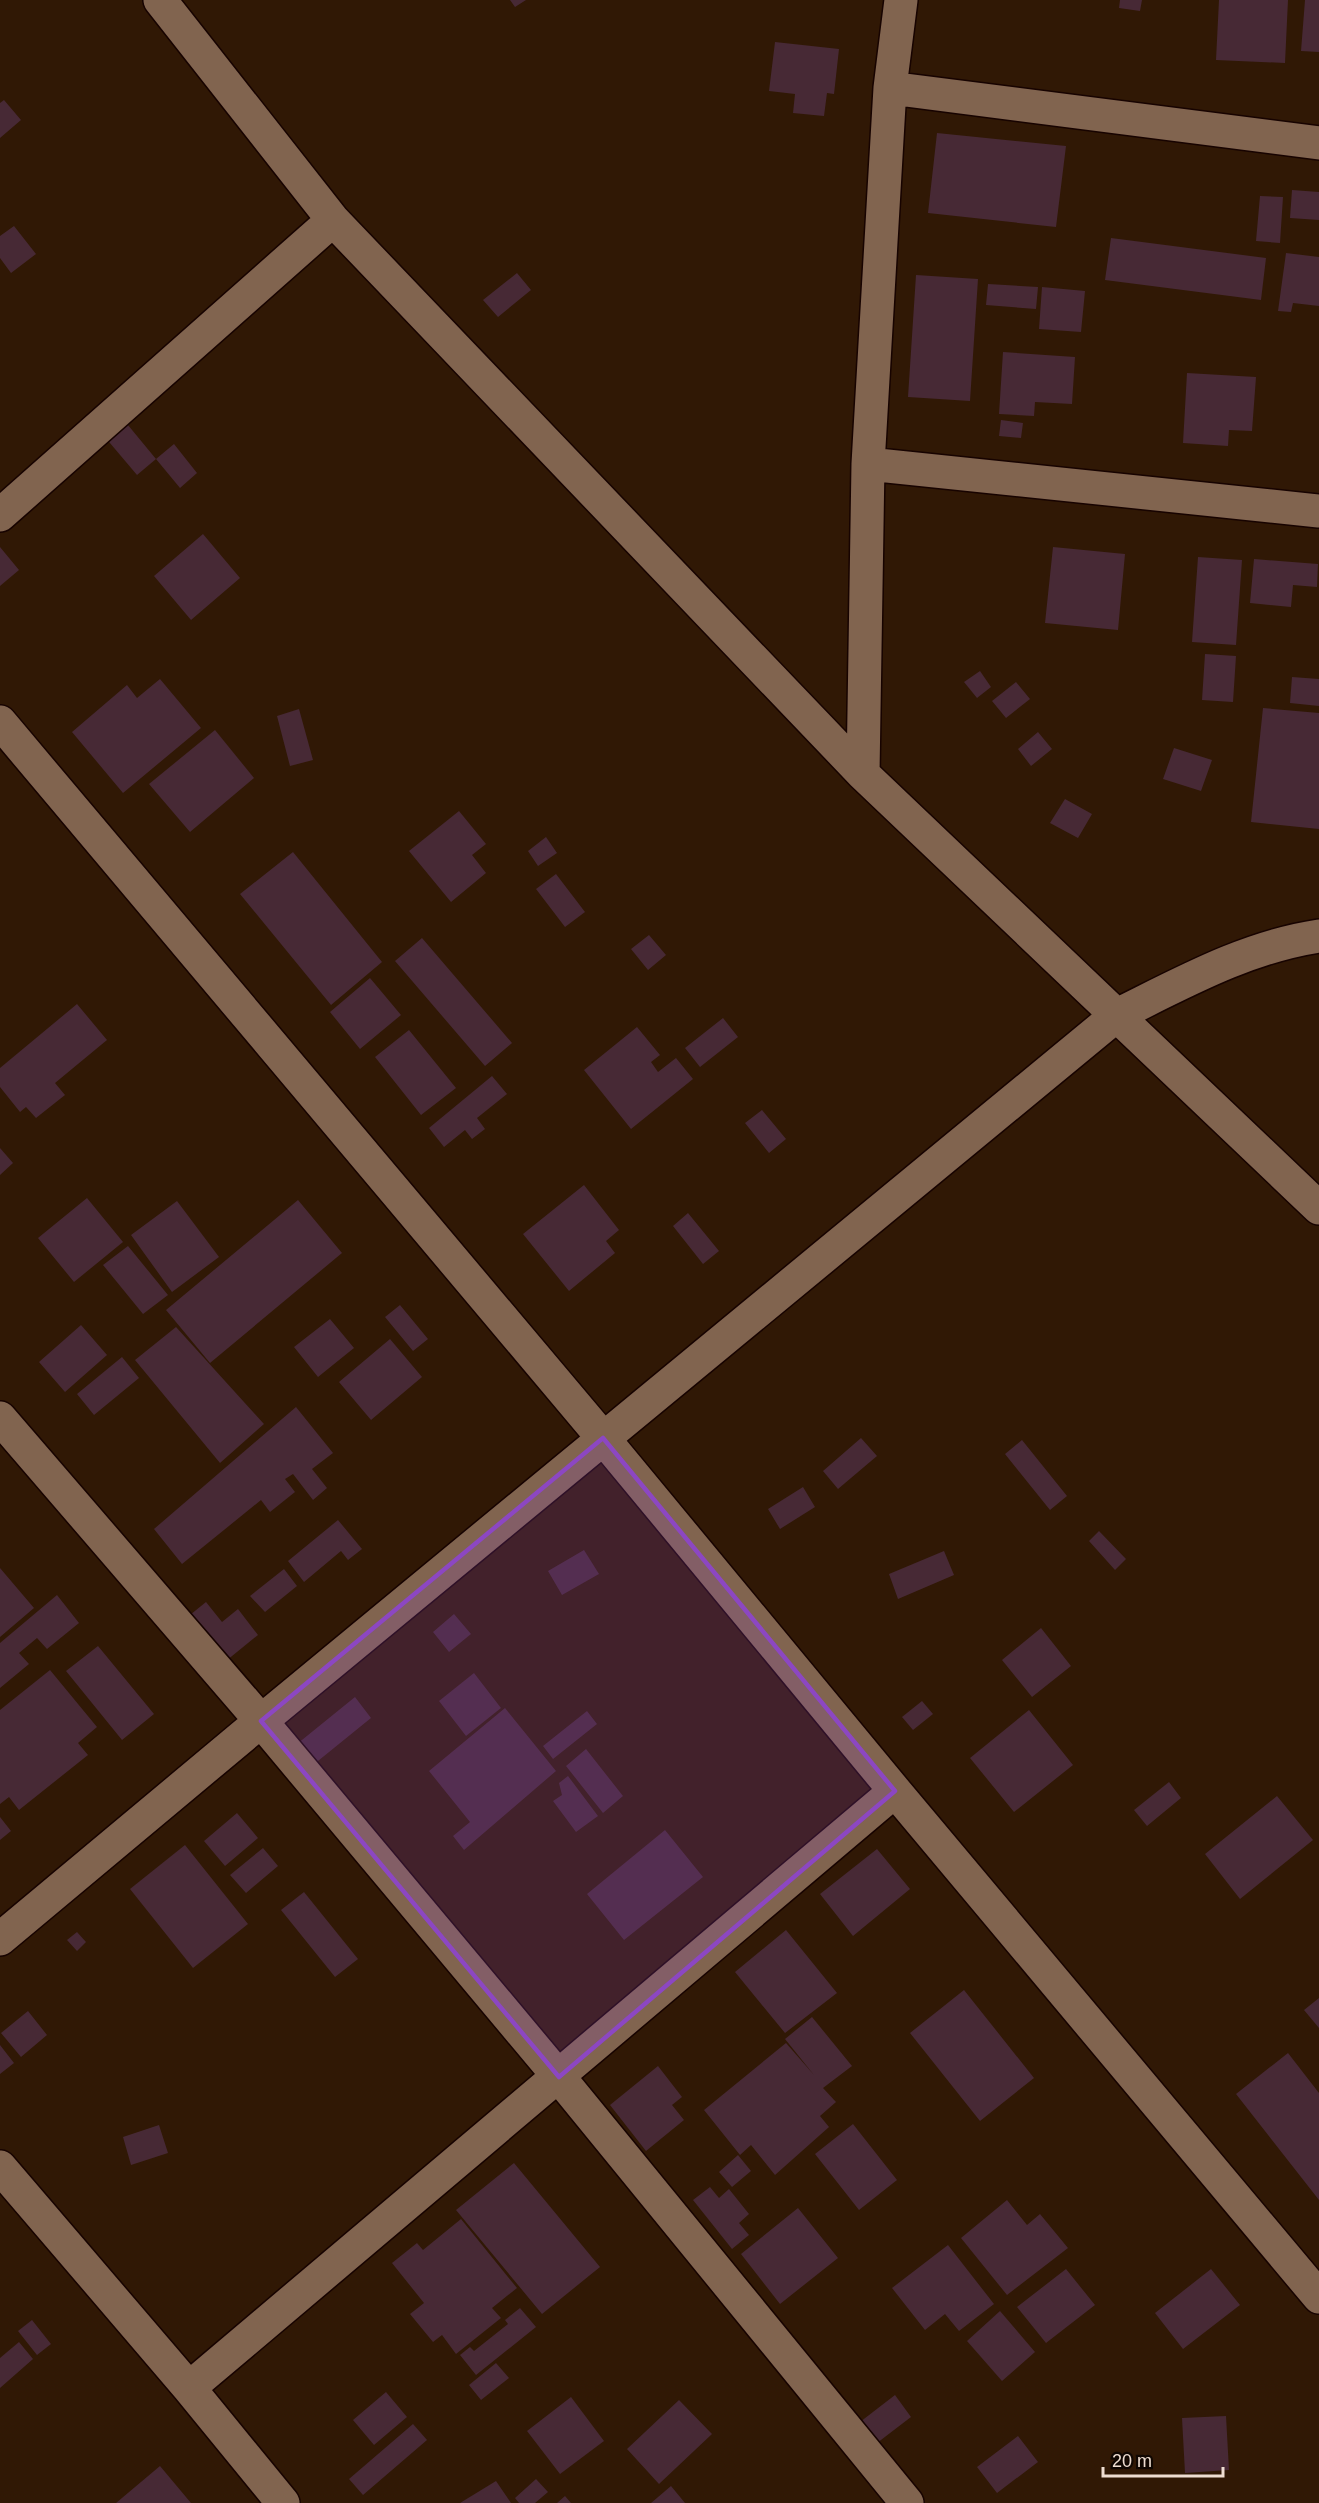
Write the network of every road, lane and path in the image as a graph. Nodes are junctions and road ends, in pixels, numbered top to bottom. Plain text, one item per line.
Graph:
1 (160, 0) edge
2 (901, 0) edge
3 (890, 88) junction
4 (1319, 143) edge
5 (333, 220) junction
6 (868, 464) junction
7 (1319, 511) edge
8 (0, 515) edge
9 (0, 722) edge
10 (863, 774) junction
11 (1319, 936) edge
12 (1117, 1015) junction
13 (1319, 1208) edge
14 (0, 1418) edge
15 (603, 1438) junction
16 (261, 1721) junction
17 (895, 1791) junction
18 (0, 1939) edge
19 (559, 2077) junction
20 (0, 2166) edge
21 (1308, 2262) edge
22 (1319, 2297) edge
23 (189, 2388) junction
24 (283, 2503) edge
25 (906, 2503) edge

1 - 5 street
2 - 3 street
3 - 4 street
3 - 6 street
5 - 8 street
5 - 10 street
6 - 7 street
6 - 10 street
9 - 15 street
10 - 12 street
11 - 12 street
12 - 13 street
12 - 15 street
14 - 16 street
15 - 16 street
15 - 17 street
16 - 18 street
16 - 19 street
17 - 19 street
17 - 21 street
19 - 23 street
19 - 25 street
20 - 23 street
21 - 22 street
23 - 24 street

